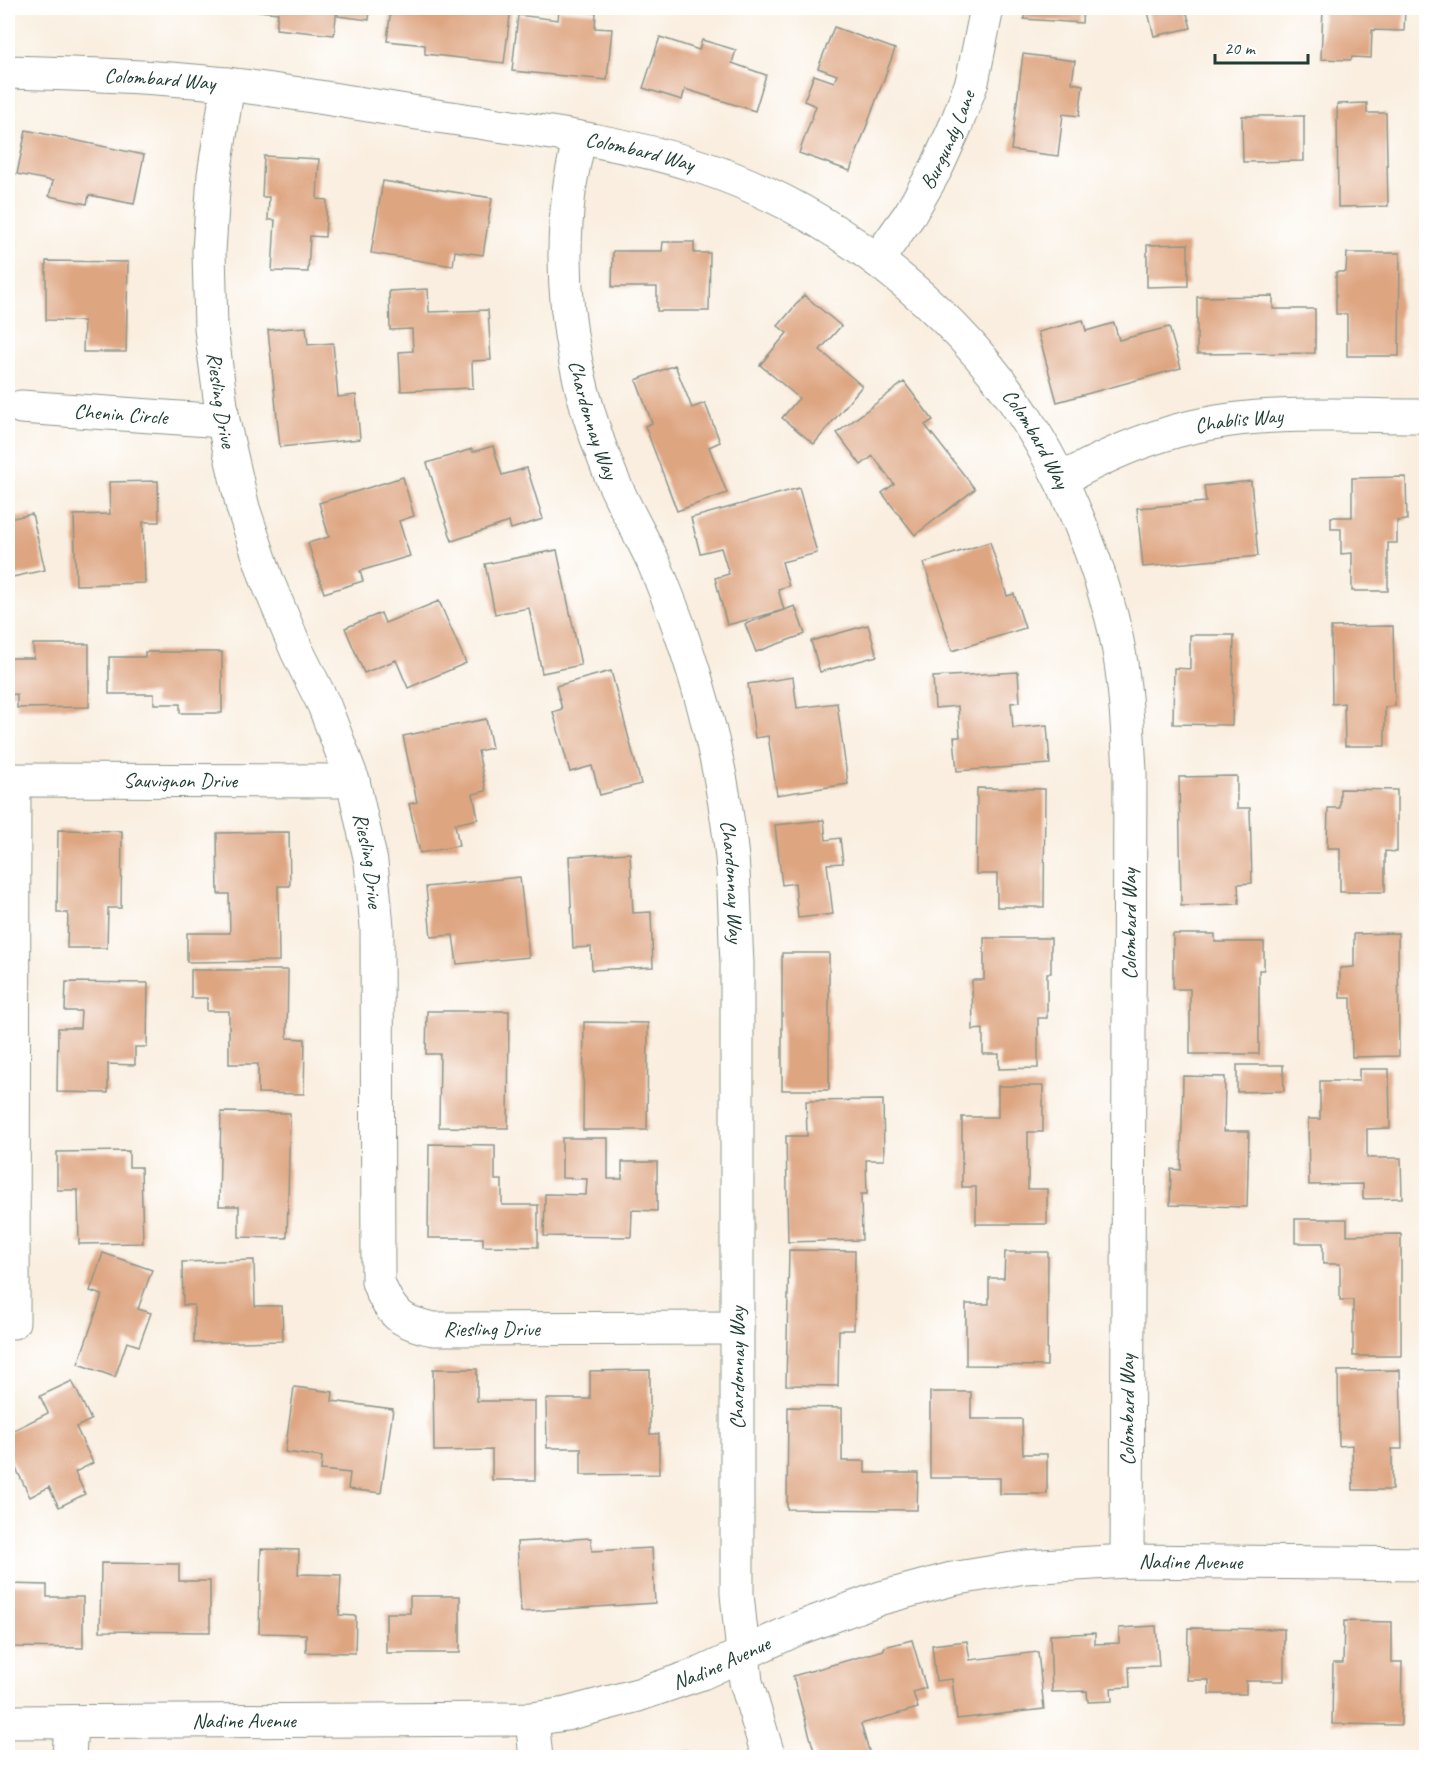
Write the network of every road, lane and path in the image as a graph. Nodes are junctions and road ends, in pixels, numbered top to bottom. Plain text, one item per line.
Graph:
1 (987, 8) edge
2 (8, 72) edge
3 (228, 84) junction
4 (579, 138) junction
5 (877, 260) junction
6 (21, 407) dead end
7 (1426, 416) edge
8 (223, 421) junction
9 (1061, 480) junction
10 (11, 780) edge
11 (352, 781) junction
12 (13, 1322) dead end
13 (737, 1328) junction
14 (1126, 1561) junction
15 (1426, 1564) edge
16 (742, 1654) junction
17 (532, 1719) junction
18 (8, 1722) edge
19 (71, 1722) junction
20 (69, 1758) edge
21 (536, 1758) edge
22 (769, 1758) edge

1 - 5 street, Burgundy Lane
2 - 3 street, Colombard Way
3 - 4 street, Colombard Way
3 - 8 street, Riesling Drive
4 - 5 street, Colombard Way
4 - 13 street, Chardonnay Way
5 - 9 street, Colombard Way
6 - 8 street, Chenin Circle
7 - 9 street, Chablis Way
8 - 11 street, Riesling Drive
9 - 14 street, Colombard Way
10 - 11 street, Sauvignon Drive
10 - 12 street
11 - 13 street, Riesling Drive
13 - 16 street, Chardonnay Way
14 - 15 street, Nadine Avenue
14 - 16 street, Nadine Avenue
16 - 17 street, Nadine Avenue
16 - 22 street, Chardonnay Way
17 - 19 street, Nadine Avenue
17 - 21 street
18 - 19 street, Nadine Avenue
19 - 20 street

